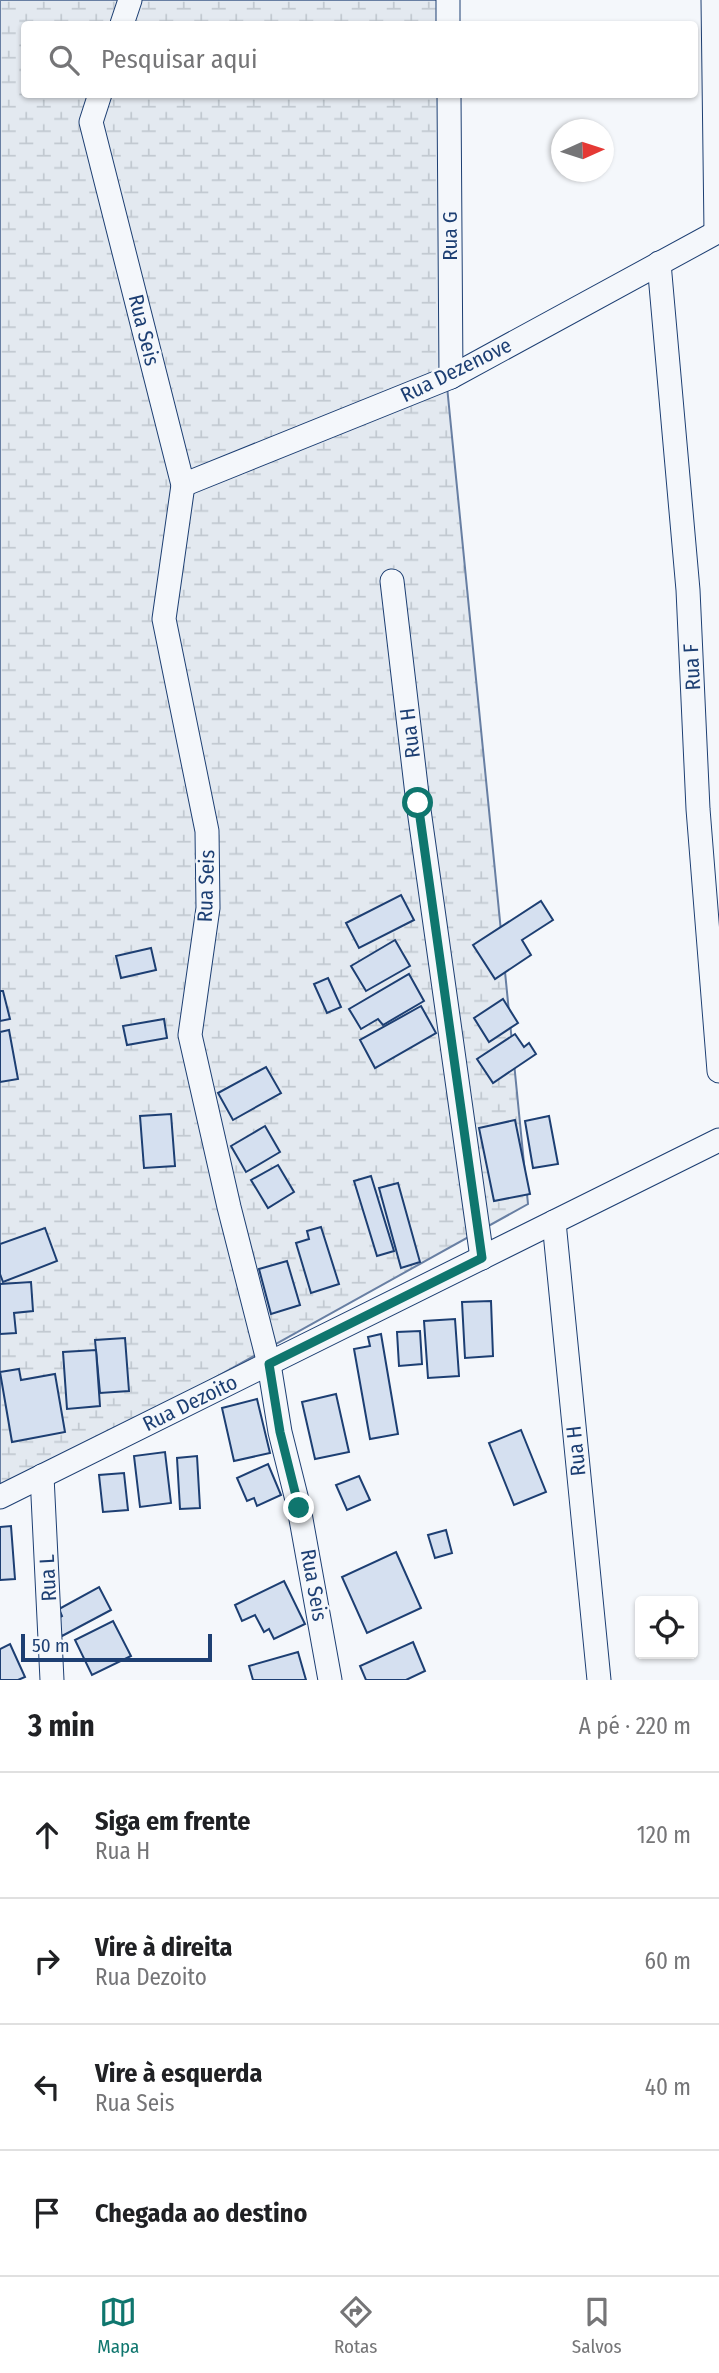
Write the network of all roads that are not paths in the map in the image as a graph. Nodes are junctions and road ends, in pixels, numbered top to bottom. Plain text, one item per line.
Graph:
1 (130, 0) edge
2 (448, 0) edge
3 (713, 0) edge
4 (123, 21) edge
5 (448, 21) edge
6 (99, 98) edge
7 (449, 98) edge
8 (718, 231) edge
9 (659, 263) junction
10 (451, 377) junction
11 (183, 485) junction
12 (392, 582) dead end
13 (719, 1071) edge
14 (719, 1140) edge
15 (554, 1222) junction
16 (482, 1258) junction
17 (269, 1364) junction
18 (42, 1476) junction
19 (1, 1490) edge
20 (52, 1680) edge
21 (330, 1680) edge
22 (599, 1680) edge

1 - 4 street
2 - 5 street
3 - 8 street
6 - 11 street, Rua Seis
7 - 10 street, Rua G
8 - 9 street, Rua Dezenove
9 - 10 street, Rua Dezenove
9 - 13 street, Rua F
10 - 11 street, Rua Dezenove
11 - 17 street, Rua Seis
12 - 16 street, Rua H
14 - 15 street, Rua Dezoito
15 - 16 street, Rua Dezoito
15 - 22 street, Rua H
16 - 17 street, Rua Dezoito
17 - 18 street, Rua Dezoito
17 - 21 street, Rua Seis
18 - 19 street, Rua Dezoito
18 - 20 street, Rua L

